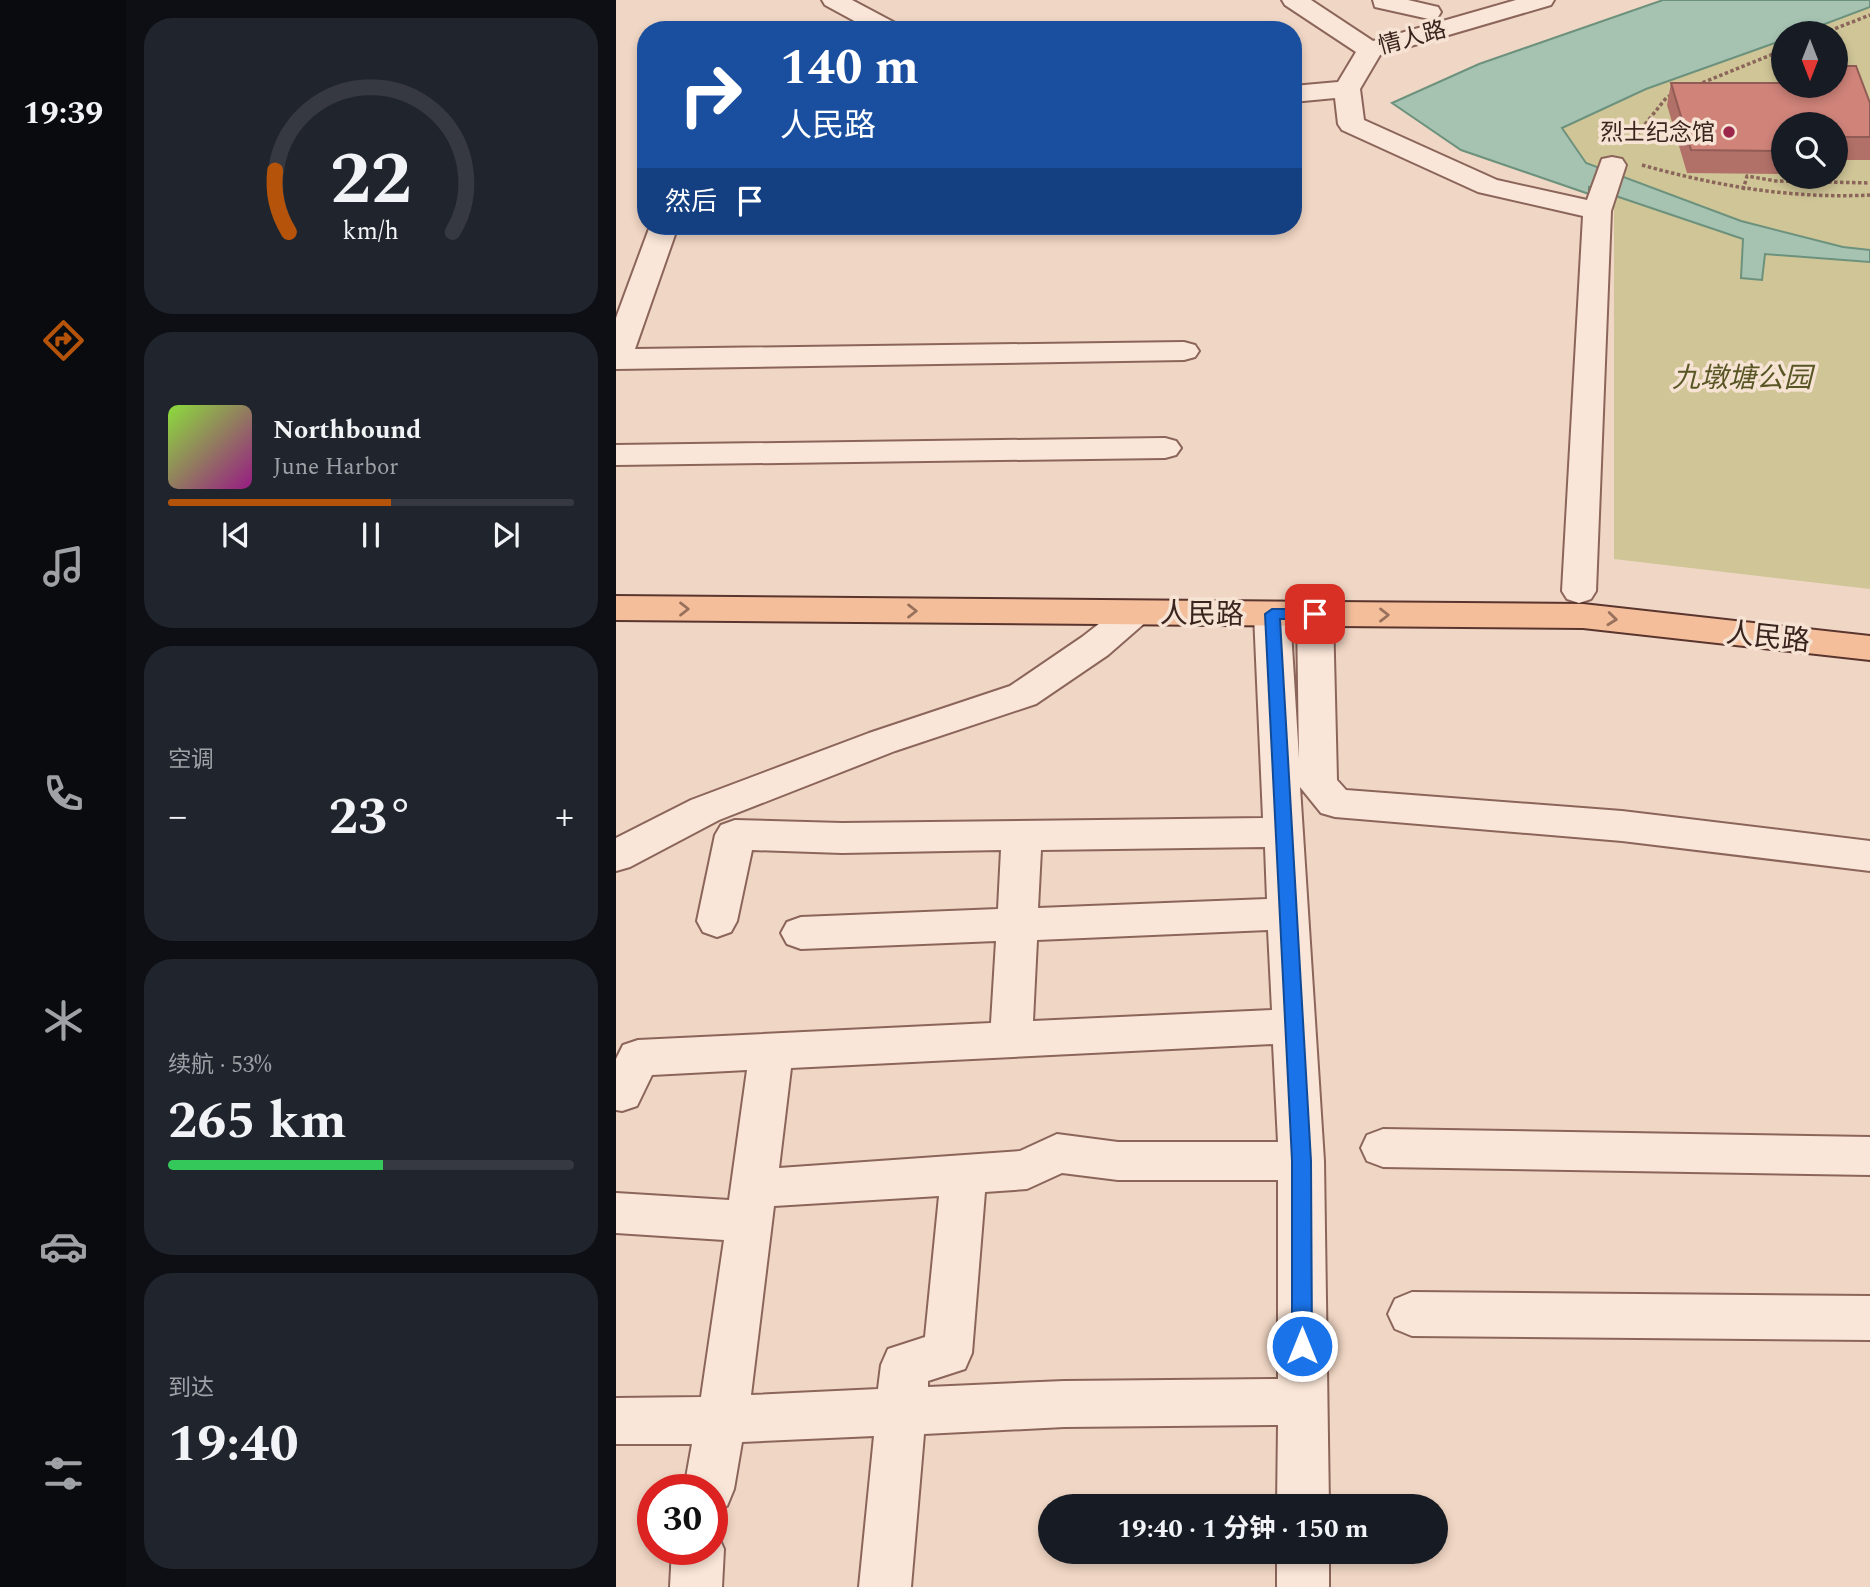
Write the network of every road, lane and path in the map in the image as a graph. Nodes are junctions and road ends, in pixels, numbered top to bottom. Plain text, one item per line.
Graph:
1 (834, 0) edge
2 (1294, 0) edge
3 (1464, 0) edge
4 (1542, 0) edge
5 (1382, 1) edge
6 (1429, 12) junction
7 (1870, 15) edge
8 (873, 21) edge
9 (1848, 24) edge
10 (1368, 39) junction
11 (1771, 55) edge
12 (1693, 86) edge
13 (1347, 89) junction
14 (1680, 91) edge
15 (1302, 93) edge
16 (1615, 161) junction
17 (1870, 183) edge
18 (1743, 190) junction
19 (1870, 195) edge
20 (1597, 211) junction
21 (661, 235) edge
22 (1184, 351) dead end
23 (616, 359) edge
24 (1165, 448) dead end
25 (616, 455) edge
26 (616, 583) edge
27 (1579, 591) junction
28 (616, 608) edge
29 (1135, 612) junction
30 (1272, 614) junction
31 (1315, 614) junction
32 (1870, 622) edge
33 (1870, 648) edge
34 (1283, 832) junction
35 (1022, 835) junction
36 (616, 856) edge
37 (1870, 856) edge
38 (1288, 914) junction
39 (717, 921) dead end
40 (801, 933) dead end
41 (1294, 1026) junction
42 (1011, 1040) junction
43 (771, 1051) junction
44 (616, 1092) edge
45 (1383, 1148) dead end
46 (1870, 1156) edge
47 (1301, 1161) junction
48 (964, 1175) junction
49 (764, 1205) junction
50 (616, 1213) edge
51 (1412, 1314) dead end
52 (1870, 1318) edge
53 (1303, 1402) junction
54 (722, 1420) junction
55 (616, 1421) edge
56 (712, 1474) edge
57 (1303, 1494) edge
58 (1303, 1564) edge
59 (697, 1565) edge
60 (696, 1587) edge
61 (885, 1587) edge
62 (1303, 1587) edge

1 - 8 street
2 - 10 street, 情人路
3 - 6 street
4 - 10 street, 情人路
5 - 6 street
5 - 10 street
6 - 10 street
7 - 9 path
10 - 13 street
11 - 12 path
13 - 15 street
13 - 20 street
14 - 16 path
16 - 18 path
16 - 20 street
17 - 18 path
18 - 19 path
20 - 27 street
21 - 23 street
22 - 23 street
24 - 25 street
26 - 27 main road, 人民路
27 - 32 main road, 人民路
28 -> 29 main road, 人民路
29 - 30 main road, 人民路
29 - 36 street
30 - 31 main road, 人民路
30 - 34 street
31 -> 33 main road, 人民路
31 - 37 street
34 - 35 street
34 - 38 street
35 - 39 street
35 - 42 street
38 - 40 street
38 - 41 street
41 - 42 street
41 - 47 street
42 - 43 street
43 - 44 street
43 - 49 street
45 - 46 street
47 - 48 street
47 - 53 street
48 - 49 street
48 - 61 street
49 - 50 street
49 - 54 street
51 - 52 street
53 - 54 street
53 - 57 street
54 - 55 street
54 - 56 street
58 - 62 street
59 - 60 street

